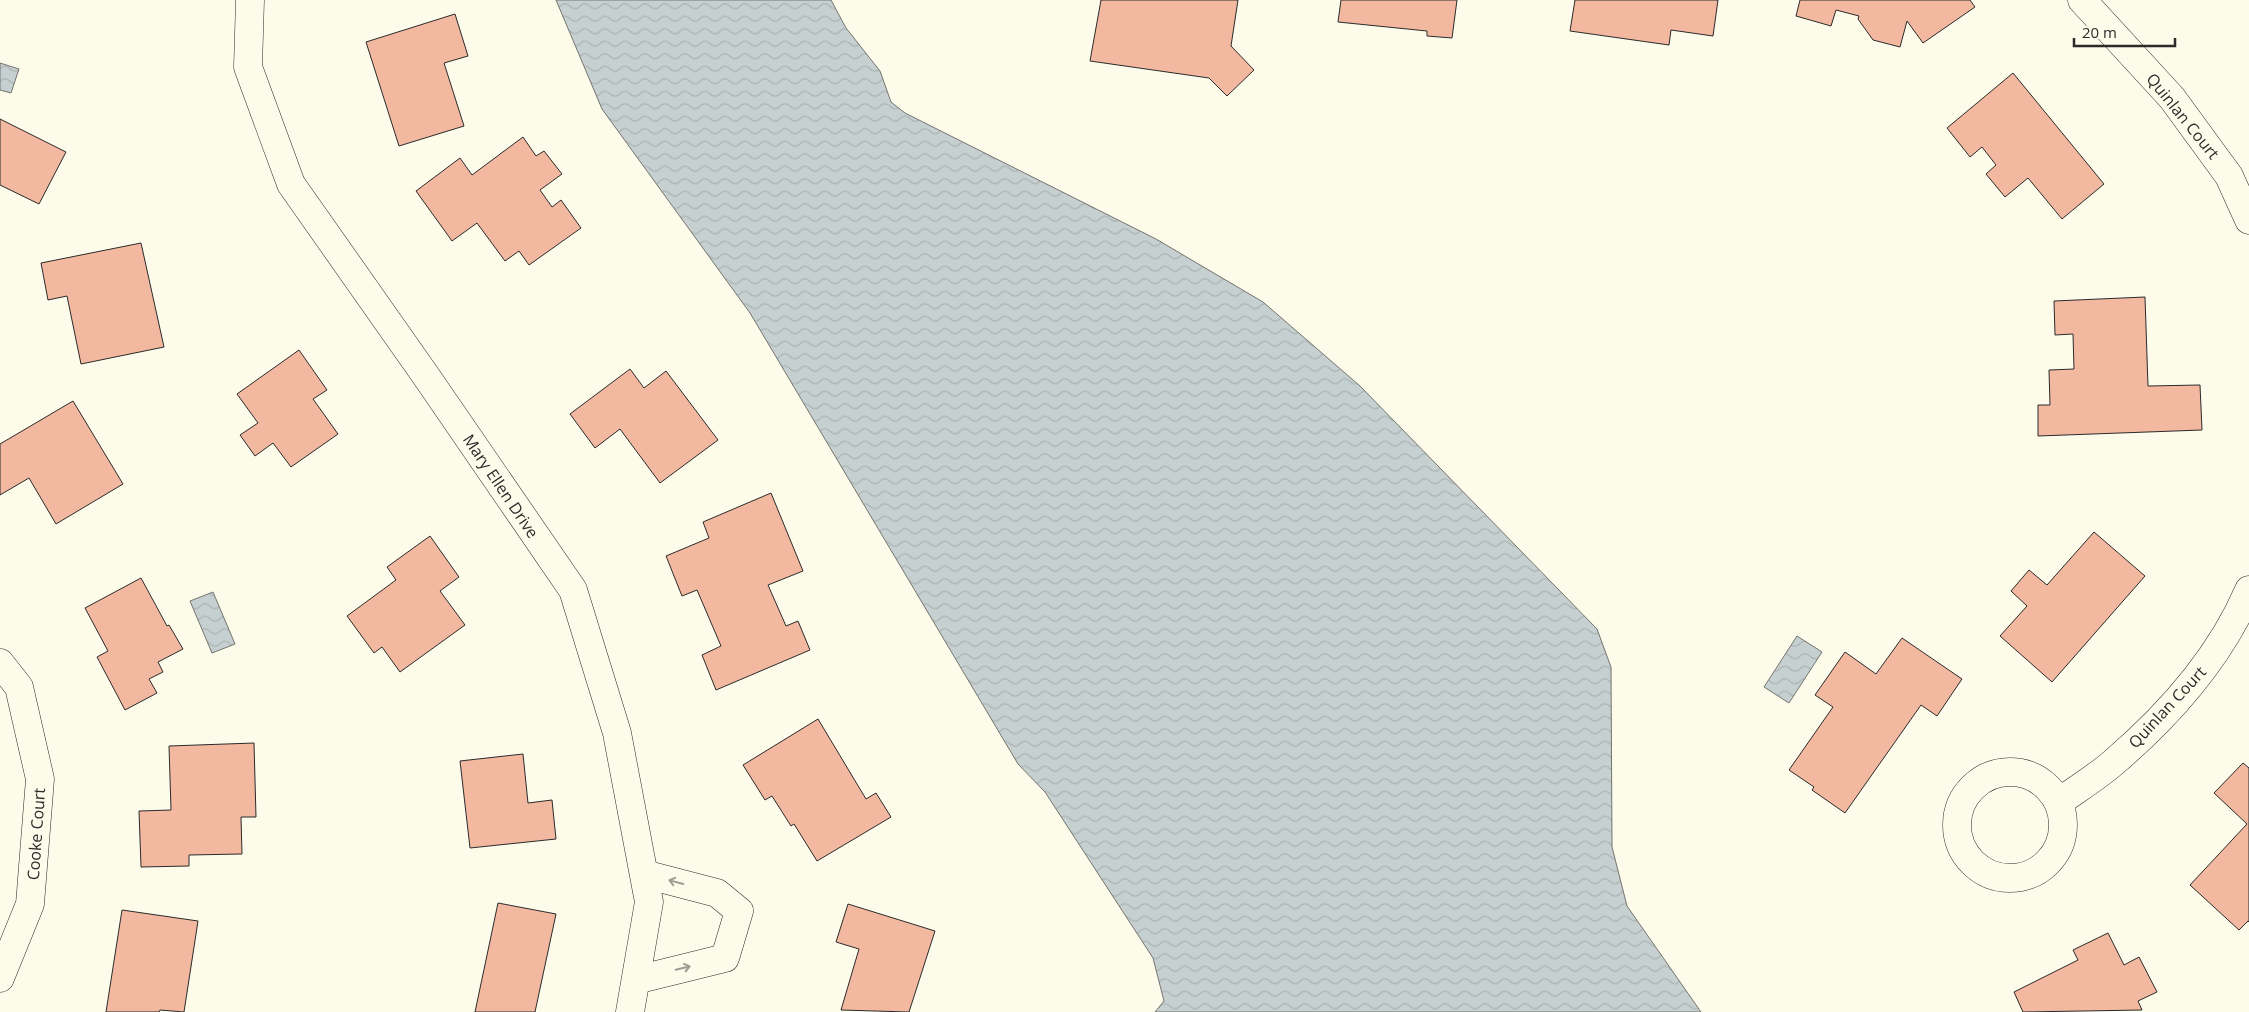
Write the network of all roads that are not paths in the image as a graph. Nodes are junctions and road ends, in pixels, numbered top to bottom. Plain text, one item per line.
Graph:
1 (250, 0) edge
2 (2082, 0) edge
3 (2249, 220) edge
4 (2249, 590) edge
5 (0, 663) edge
6 (2059, 802) dead end
7 (644, 874) junction
8 (0, 978) edge
9 (636, 980) junction
10 (630, 1012) edge

1 - 7 street, Mary Ellen Drive
2 - 3 street, Quinlan Court
4 - 6 street, Quinlan Court
5 - 8 street, Cooke Court
7 - 9 street, Mary Ellen Drive
9 -> 7 street
9 - 10 street, Mary Ellen Drive

